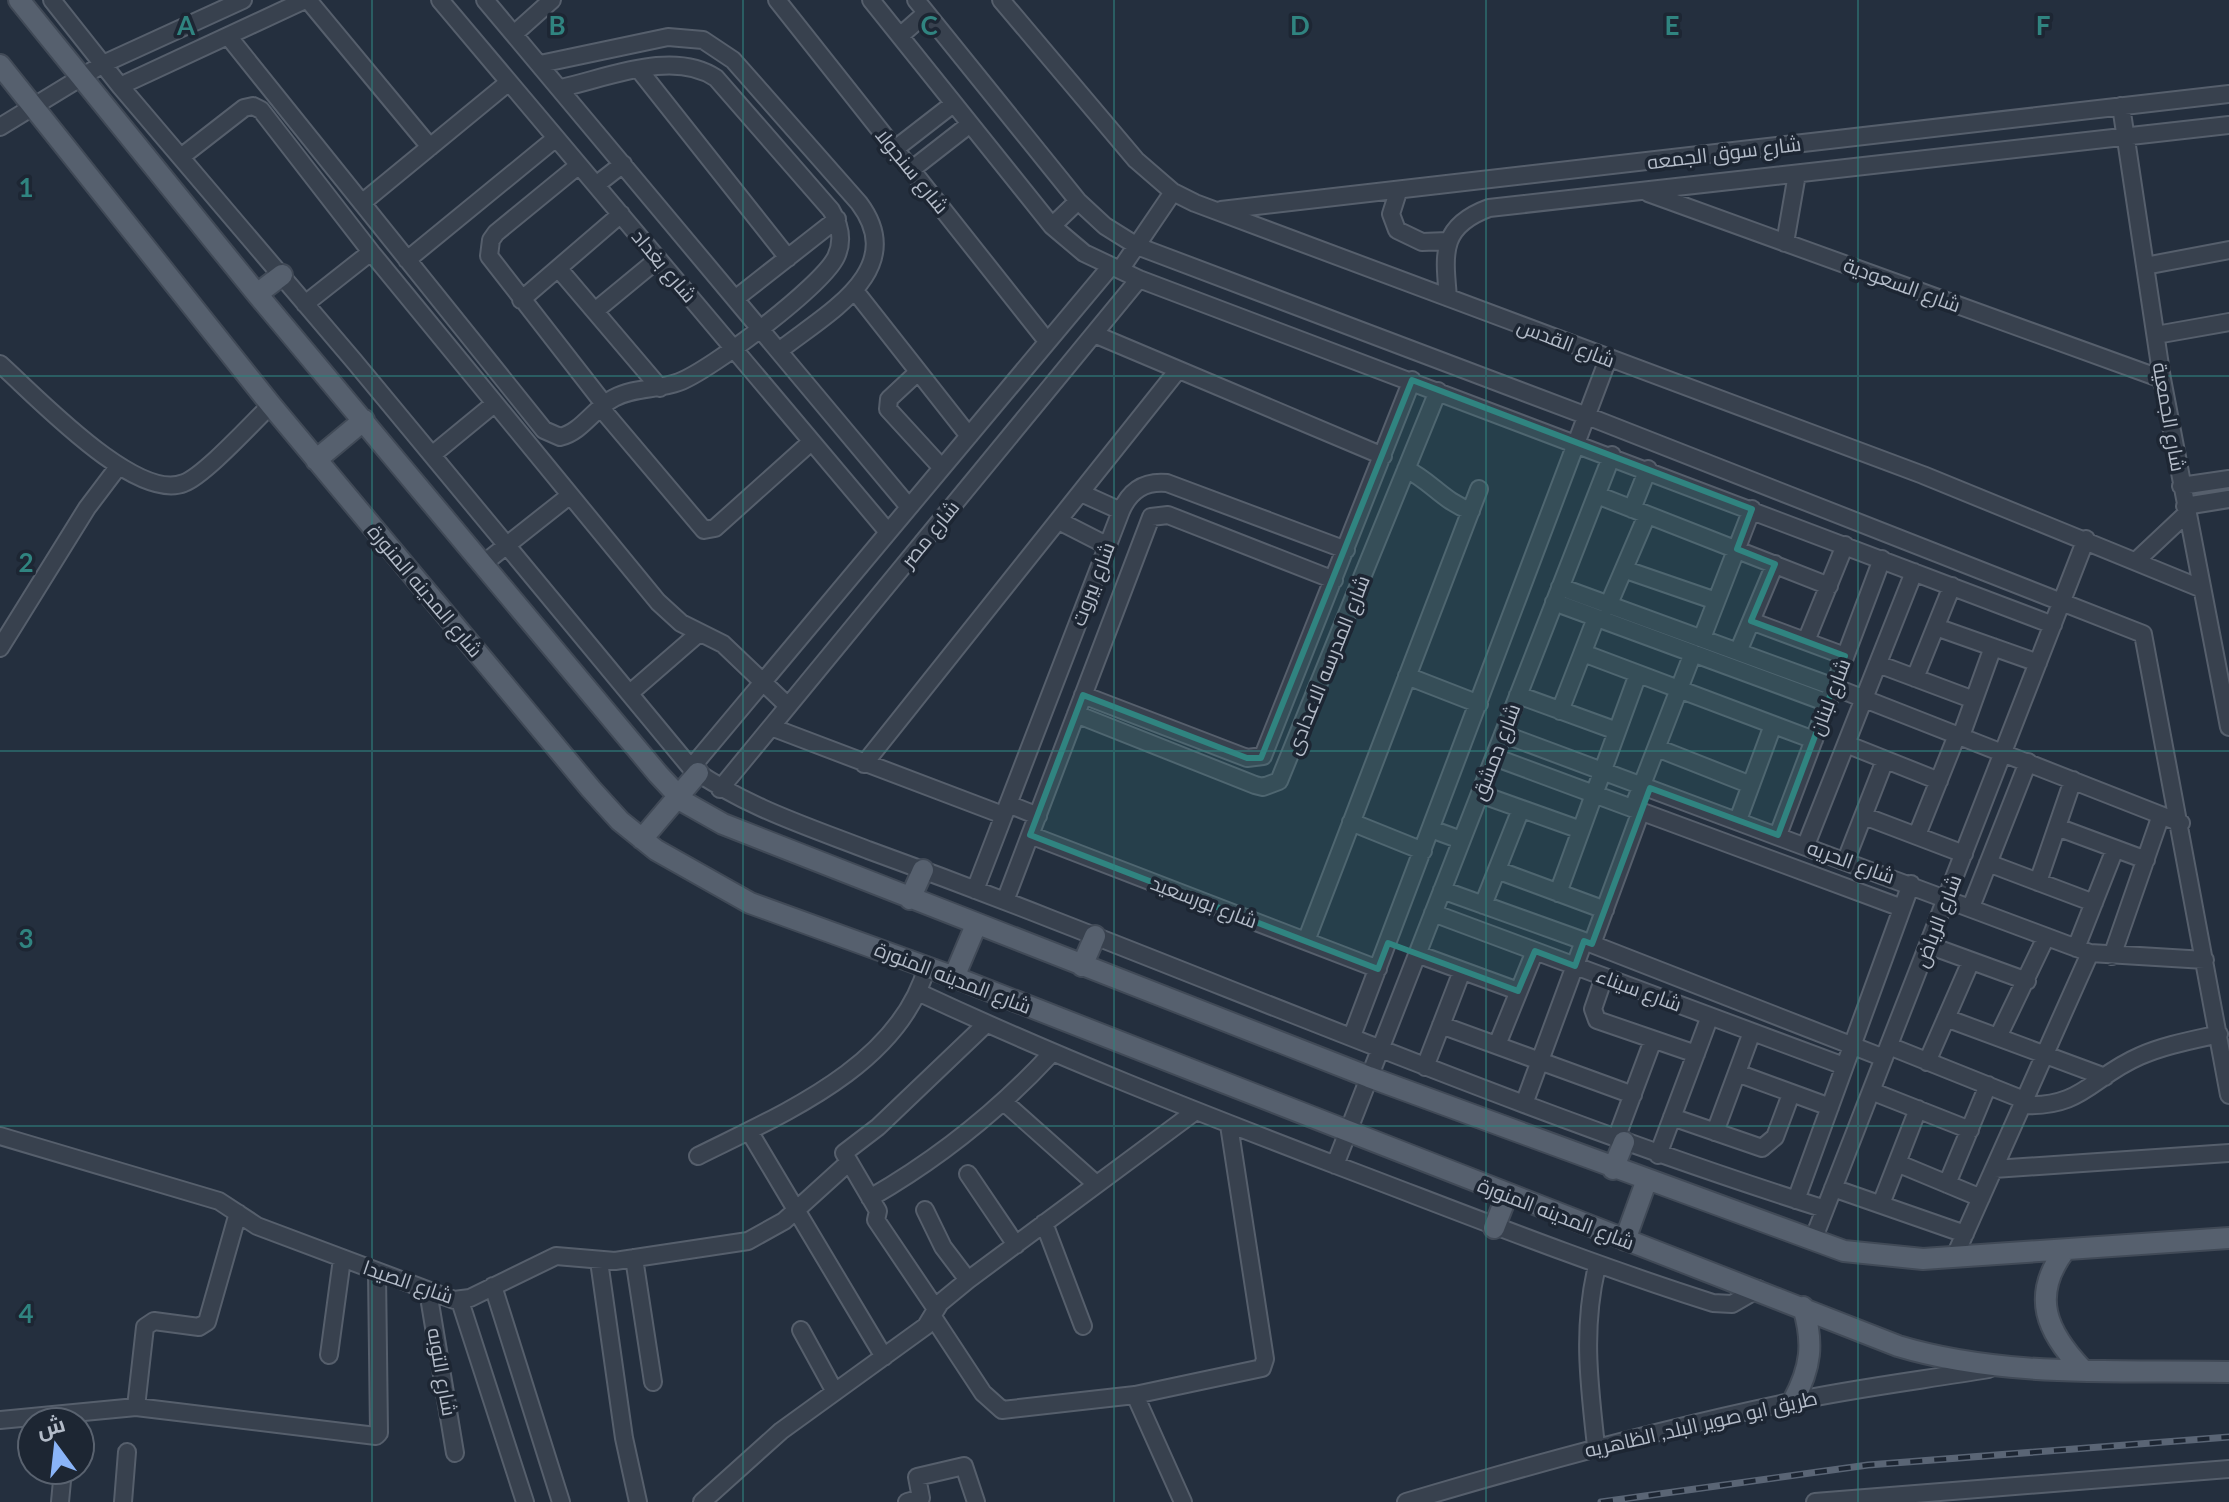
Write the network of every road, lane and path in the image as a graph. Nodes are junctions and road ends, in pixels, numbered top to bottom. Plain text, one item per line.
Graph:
1 (19, 0) edge
2 (52, 0) edge
3 (243, 0) edge
4 (307, 0) edge
5 (440, 0) edge
6 (485, 0) edge
7 (552, 0) edge
8 (871, 0) edge
9 (1001, 0) edge
10 (784, 2) edge
11 (921, 7) edge
12 (514, 34) junction
13 (228, 36) junction
14 (900, 36) junction
15 (719, 48) junction
16 (103, 64) junction
17 (540, 64) junction
18 (0, 65) edge
19 (704, 70) junction
20 (640, 71) junction
21 (81, 78) junction
22 (509, 82) junction
23 (120, 86) junction
24 (561, 88) junction
25 (2229, 94) edge
26 (953, 104) junction
27 (2121, 106) junction
28 (33, 107) junction
29 (970, 124) junction
30 (2229, 125) edge
31 (0, 127) edge
32 (2127, 137) junction
33 (556, 138) junction
34 (430, 147) junction
35 (895, 149) junction
36 (181, 157) junction
37 (623, 164) junction
38 (579, 165) junction
39 (911, 170) junction
40 (1797, 174) junction
41 (596, 185) junction
42 (1643, 191) junction
43 (1173, 192) junction
44 (1398, 192) junction
45 (1078, 201) junction
46 (363, 202) junction
47 (1218, 211) junction
48 (621, 214) junction
49 (837, 219) junction
50 (1052, 226) junction
51 (1448, 241) junction
52 (1785, 243) junction
53 (1137, 246) junction
54 (2229, 250) edge
55 (371, 252) junction
56 (788, 258) junction
57 (658, 259) junction
58 (407, 260) junction
59 (2145, 266) junction
60 (558, 268) junction
61 (1115, 268) junction
62 (282, 275) junction
63 (1139, 279) junction
64 (855, 291) junction
65 (257, 294) junction
66 (1448, 297) junction
67 (735, 299) junction
68 (521, 300) junction
69 (305, 304) junction
70 (595, 311) junction
71 (2229, 322) edge
72 (760, 328) junction
73 (1094, 334) junction
74 (2156, 335) junction
75 (1047, 341) junction
76 (733, 348) junction
77 (779, 351) junction
78 (1608, 359) junction
79 (0, 364) edge
80 (1178, 370) junction
81 (918, 372) junction
82 (2162, 379) junction
83 (1412, 380) junction
84 (660, 388) junction
85 (1438, 391) junction
86 (494, 404) junction
87 (271, 405) junction
88 (602, 406) junction
89 (1587, 416) junction
90 (364, 420) junction
91 (969, 436) junction
92 (811, 442) junction
93 (1578, 443) junction
94 (432, 455) junction
95 (1612, 455) junction
96 (1383, 456) junction
97 (316, 460) junction
98 (118, 467) junction
99 (942, 468) junction
100 (1406, 469) junction
101 (1648, 469) junction
102 (2229, 479) edge
103 (2181, 486) junction
104 (1479, 489) dead end
105 (1081, 493) junction
106 (1597, 495) junction
107 (569, 496) junction
108 (2229, 499) edge
109 (909, 507) junction
110 (1752, 509) junction
111 (2185, 510) junction
112 (1121, 511) junction
113 (1471, 511) junction
114 (1640, 512) junction
115 (1059, 521) junction
116 (888, 532) junction
117 (2086, 539) junction
118 (1903, 540) junction
119 (506, 545) junction
120 (1845, 545) junction
121 (1108, 546) junction
122 (1737, 549) junction
123 (1346, 550) junction
124 (2137, 560) junction
125 (1888, 561) junction
126 (483, 564) junction
127 (1775, 564) junction
128 (1626, 570) junction
129 (1098, 572) junction
130 (1914, 572) junction
131 (1334, 580) junction
132 (1125, 581) junction
133 (1829, 586) junction
134 (1952, 586) junction
135 (2200, 588) junction
136 (1557, 595) junction
137 (1716, 601) junction
138 (2062, 602) junction
139 (1602, 612) junction
140 (1751, 621) junction
141 (2053, 625) junction
142 (1936, 627) junction
143 (698, 634) junction
144 (1806, 641) junction
145 (1698, 646) junction
146 (1993, 647) junction
147 (0, 648) edge
148 (1738, 652) junction
149 (1583, 653) junction
150 (1065, 656) junction
151 (1845, 656) junction
152 (2038, 663) junction
153 (1878, 664) junction
154 (1093, 667) junction
155 (1638, 674) junction
156 (1407, 676) junction
157 (1915, 678) junction
158 (764, 684) junction
159 (1679, 690) junction
160 (630, 693) junction
161 (1083, 695) junction
162 (1518, 695) junction
163 (1831, 695) junction
164 (1864, 699) junction
165 (1974, 700) junction
166 (1479, 704) junction
167 (788, 706) junction
168 (1560, 711) junction
169 (1076, 714) junction
170 (2228, 718) edge
171 (1773, 725) junction
172 (771, 727) junction
173 (1617, 731) junction
174 (1503, 734) junction
175 (1959, 736) junction
176 (1814, 740) junction
177 (1846, 744) junction
178 (1657, 748) junction
179 (2003, 753) junction
180 (1494, 757) junction
181 (1885, 760) junction
182 (2028, 762) junction
183 (864, 764) junction
184 (694, 770) junction
185 (1603, 770) junction
186 (2073, 780) junction
187 (1939, 781) junction
188 (1642, 785) junction
189 (1751, 785) junction
190 (720, 789) junction
191 (1480, 794) junction
192 (1594, 794) junction
193 (678, 796) junction
194 (1521, 809) junction
195 (1005, 810) junction
196 (1637, 810) junction
197 (1721, 814) junction
198 (2161, 815) junction
199 (1038, 816) junction
200 (1864, 816) junction
201 (1738, 820) junction
202 (1351, 822) junction
203 (2181, 823) junction
204 (2057, 827) junction
205 (1431, 829) junction
206 (1581, 830) junction
207 (1030, 835) junction
208 (1778, 835) junction
209 (1917, 835) junction
210 (1712, 838) junction
211 (642, 839) junction
212 (1461, 840) junction
213 (1806, 845) junction
214 (2115, 849) junction
215 (1423, 851) junction
216 (1964, 854) junction
217 (1846, 860) junction
218 (2146, 860) junction
219 (1988, 863) junction
220 (923, 870) junction
221 (1497, 870) junction
222 (2038, 882) junction
223 (1911, 884) junction
224 (975, 890) junction
225 (1442, 890) junction
226 (1558, 893) junction
227 (1947, 897) junction
228 (910, 899) junction
229 (1005, 901) junction
230 (2094, 903) junction
231 (1483, 905) junction
232 (1971, 907) junction
233 (1902, 908) junction
234 (1605, 910) junction
235 (1433, 913) junction
236 (976, 925) junction
237 (1095, 936) junction
238 (2046, 937) junction
239 (1306, 941) junction
240 (1588, 943) junction
241 (1928, 945) junction
242 (1535, 951) junction
243 (2083, 951) junction
244 (1417, 954) junction
245 (2112, 956) junction
246 (2205, 960) junction
247 (1971, 961) junction
248 (927, 966) junction
249 (1082, 966) junction
250 (1575, 966) junction
251 (1378, 969) junction
252 (1462, 971) junction
253 (1668, 974) junction
254 (954, 977) junction
255 (1604, 977) junction
256 (2027, 981) junction
257 (1518, 991) junction
258 (920, 993) junction
259 (1658, 997) junction
260 (1710, 1016) junction
261 (1946, 1018) junction
262 (986, 1024) junction
263 (1441, 1025) junction
264 (1752, 1032) junction
265 (2219, 1034) junction
266 (1352, 1036) junction
267 (1998, 1037) junction
268 (1653, 1040) junction
269 (1497, 1045) junction
270 (1852, 1046) junction
271 (1380, 1048) junction
272 (1886, 1052) junction
273 (1696, 1054) junction
274 (2045, 1054) junction
275 (1050, 1055) junction
276 (1540, 1061) junction
277 (1927, 1062) junction
278 (1844, 1066) junction
279 (1425, 1067) junction
280 (1737, 1073) junction
281 (1369, 1077) junction
282 (2105, 1077) junction
283 (1988, 1085) junction
284 (1871, 1091) junction
285 (1791, 1094) junction
286 (1633, 1095) junction
287 (2229, 1095) edge
288 (1004, 1102) junction
289 (2023, 1102) junction
290 (1524, 1104) junction
291 (1830, 1107) junction
292 (1918, 1109) junction
293 (1193, 1113) junction
294 (1672, 1117) junction
295 (1229, 1125) junction
296 (1970, 1130) junction
297 (749, 1131) junction
298 (1715, 1132) junction
299 (1348, 1133) junction
300 (0, 1136) edge
301 (1620, 1140) junction
302 (2229, 1153) edge
303 (1658, 1155) junction
304 (698, 1156) dead end
305 (848, 1163) junction
306 (1897, 1163) junction
307 (1335, 1165) junction
308 (1613, 1169) junction
309 (1994, 1169) junction
310 (968, 1174) dead end
311 (1646, 1182) junction
312 (1095, 1183) junction
313 (1947, 1184) junction
314 (1833, 1188) junction
315 (1507, 1195) junction
316 (870, 1198) junction
317 (1981, 1198) junction
318 (1796, 1200) junction
319 (1881, 1204) junction
320 (1825, 1209) junction
321 (925, 1210) dead end
322 (794, 1211) junction
323 (238, 1213) junction
324 (1044, 1223) junction
325 (1494, 1228) junction
326 (1965, 1234) junction
327 (2229, 1238) edge
328 (1625, 1240) junction
329 (1813, 1240) junction
330 (1016, 1245) junction
331 (2065, 1250) junction
332 (634, 1258) junction
333 (1954, 1258) junction
334 (342, 1259) junction
335 (599, 1261) junction
336 (1597, 1266) junction
337 (377, 1273) junction
338 (968, 1280) junction
339 (493, 1286) junction
340 (1758, 1289) junction
341 (428, 1291) junction
342 (460, 1301) junction
343 (1803, 1307) junction
344 (934, 1313) junction
345 (1083, 1326) dead end
346 (801, 1330) dead end
347 (329, 1355) dead end
348 (884, 1357) junction
349 (2001, 1367) junction
350 (2082, 1369) junction
351 (2229, 1372) edge
352 (653, 1382) dead end
353 (835, 1392) junction
354 (1135, 1395) junction
355 (1793, 1401) junction
356 (136, 1407) junction
357 (96, 1414) edge
358 (1596, 1446) junction
359 (127, 1452) dead end
360 (455, 1453) dead end
361 (2229, 1469) edge
362 (1990, 1496) edge
363 (1852, 1500) edge
364 (123, 1502) edge
365 (525, 1502) edge
366 (561, 1502) edge
367 (638, 1502) edge
368 (702, 1502) edge
369 (907, 1502) edge
370 (976, 1502) edge
371 (1183, 1502) edge
372 (1406, 1502) edge
373 (1815, 1502) edge

1 - 21 main road
2 - 16 street
3 - 16 street
4 - 13 street
4 - 34 street
5 - 22 street, شارع بغداد
6 - 12 street, شارع بغداد
7 - 12 street
8 - 14 street
9 - 43 street, شارع القدس
10 - 35 street, شارع سنجولا
11 - 14 street
11 - 45 street
12 - 17 street, شارع بغداد
13 - 23 street
13 - 46 street
14 - 26 street
15 - 17 street
15 - 19 street
15 - 64 street
16 - 21 street
16 - 23 street
17 - 24 street, شارع بغداد
18 - 28 main road, شارع المدينه المنورة
19 - 20 street
19 - 49 street
20 - 24 street
20 - 56 street
21 - 28 street
21 - 65 main road
22 - 33 street, شارع بغداد
22 - 34 street
23 - 36 street
24 - 37 street, شارع بغداد
25 - 27 street, شارع سوق الجمعه
26 - 29 street
26 - 35 street
27 - 32 street, شارع الجمعية
27 - 44 street, شارع سوق الجمعه
28 - 31 street
28 - 87 main road, شارع المدينه المنورة
29 - 39 street
29 - 50 street
30 - 32 street, شارع سوق الجمعه
32 - 40 street, شارع سوق الجمعه
32 - 59 street, شارع الجمعية
33 - 38 street, شارع بغداد
33 - 58 street
34 - 46 street
35 - 39 street, شارع سنجولا
36 - 55 street
36 - 62 street
37 - 41 street
37 - 67 street, شارع بغداد
38 - 41 street, شارع بغداد
38 - 68 street
39 - 75 street, شارع سنجولا
40 - 42 street, شارع سوق الجمعه
40 - 52 street
41 - 48 street, شارع بغداد
42 - 51 street, شارع سوق الجمعه
42 - 52 street, شارع السعودية
43 - 47 street, شارع القدس
43 - 53 street, شارع مصر
44 - 47 street, شارع سوق الجمعه
44 - 51 street
45 - 50 street
45 - 53 street
46 - 58 street
47 - 66 street, شارع القدس
48 - 57 street, شارع بغداد
48 - 60 street
49 - 56 street
49 - 72 street
50 - 61 street
51 - 66 street
52 - 82 street, شارع السعودية
53 - 61 street, شارع مصر
53 - 89 street
54 - 59 street
55 - 69 street
55 - 86 street
56 - 67 street
57 - 70 street
57 - 76 street, شارع بغداد
58 - 88 street
59 - 74 street, شارع الجمعية
60 - 68 street
60 - 70 street
61 - 63 street
61 - 75 street, شارع مصر
62 - 65 main road
62 - 69 street
63 - 73 street, شارع مصر
63 - 83 street
64 - 77 street
64 - 81 street
65 - 90 main road
66 - 78 street, شارع القدس
67 - 72 street, شارع بغداد
68 - 88 street
69 - 94 street
70 - 84 street
71 - 74 street
72 - 76 street
72 - 77 street, شارع بغداد
73 - 80 street
73 - 167 street, شارع مصر
74 - 82 street, شارع الجمعية
75 - 91 street, شارع مصر
76 - 84 street
76 - 92 street, شارع بغداد
77 - 109 street, شارع بغداد
78 - 89 street, شارع دمشق
78 - 117 street, شارع القدس
79 - 98 street
80 - 96 street
80 - 105 street
81 - 91 street
81 - 99 street
82 - 103 street, شارع الجمعية
83 - 85 street
83 - 96 street, شارع المدرسه الاعدادى
84 - 88 street
85 - 93 street
85 - 100 street, شارع المدرسه الاعدادى
86 - 94 street
86 - 107 street
87 - 97 main road, شارع المدينه المنورة
87 - 98 street
88 - 92 street
89 - 93 street, شارع دمشق
89 - 118 street
90 - 97 main road
90 - 126 main road
91 - 99 street, شارع مصر
92 - 116 street, شارع بغداد
93 - 95 street
93 - 166 street, شارع دمشق
94 - 119 street
95 - 101 street
95 - 106 street, شارع دمشق
96 - 123 street, شارع المدرسه الاعدادى
97 - 211 main road, شارع المدينه المنورة
98 - 147 street
99 - 109 street, شارع مصر
100 - 113 street
100 - 169 street, شارع المدرسه الاعدادى
101 - 110 street
101 - 114 street
102 - 103 street
103 - 111 street, شارع الجمعية
104 - 113 street
105 - 112 street
105 - 115 street
106 - 114 street
106 - 136 street, شارع دمشق
107 - 119 street
107 - 143 street
108 - 111 street
109 - 116 street, شارع مصر
110 - 120 street
110 - 122 street
111 - 124 street
111 - 135 street, شارع الجمعية
112 - 121 street, شارع بيروت
112 - 123 street, شارع بيروت
113 - 156 street
114 - 122 street
114 - 128 street
115 - 121 street
115 - 183 street
116 - 158 street, شارع مصر
117 - 124 street, شارع القدس
117 - 138 street, شارع الرياض
118 - 125 street, شارع لبنان
118 - 138 street
119 - 126 street
119 - 160 street
120 - 125 street
120 - 133 street
121 - 129 street, شارع بيروت
122 - 127 street
122 - 137 street
123 - 131 street, شارع المدرسه الاعدادى
124 - 135 street, شارع القدس
125 - 130 street
125 - 151 street, شارع لبنان
126 - 193 main road
127 - 133 street
127 - 140 street
128 - 137 street
128 - 139 street
129 - 132 street
129 - 150 street, شارع بيروت
130 - 134 street
130 - 153 street, شارع لبنان
131 - 132 street, شارع بيروت
131 - 161 street, شارع المدرسه الاعدادى
132 - 154 street, شارع بيروت
133 - 144 street
134 - 141 street
134 - 142 street
135 - 170 street, شارع الجمعية
136 - 139 street
136 - 162 street, شارع دمشق
137 - 145 street
138 - 141 street, شارع الرياض
138 - 203 street
139 - 145 street
139 - 149 street
140 - 144 street
140 - 148 street
141 - 152 street, شارع الرياض
142 - 146 street
142 - 157 street
143 - 158 street
143 - 160 street
144 - 151 street
145 - 148 street
145 - 159 street
145 - 163 street
146 - 152 street
146 - 165 street
148 - 163 street
149 - 155 street
149 - 168 street
150 - 154 street
150 - 195 street, شارع بيروت
151 - 163 street, شارع لبنان
152 - 179 street, شارع الرياض
153 - 157 street
153 - 164 street, شارع لبنان
154 - 161 street, شارع بيروت
155 - 159 street
155 - 173 street
156 - 166 street
156 - 202 street
157 - 165 street
158 - 167 street
158 - 184 street, شارع مصر
159 - 171 street
159 - 178 street
160 - 184 street
161 - 169 street, شارع بيروت
162 - 168 street
162 - 174 street, شارع دمشق
163 - 164 street
163 - 176 street, شارع لبنان
164 - 175 street
164 - 177 street, شارع لبنان
165 - 175 street
166 - 205 street, شارع دمشق
167 - 172 street, شارع مصر
168 - 173 street
169 - 199 street, شارع بيروت
171 - 176 street
171 - 189 street
172 - 183 street
172 - 190 street, شارع مصر
173 - 185 street
174 - 180 street, شارع دمشق
174 - 185 street, شارع الحريه
175 - 179 street
175 - 187 street
176 - 208 street, شارع لبنان
177 - 181 street
177 - 213 street, شارع لبنان
178 - 188 street
178 - 189 street
179 - 182 street
179 - 216 street, شارع الرياض
180 - 191 street, شارع دمشق
180 - 192 street, شارع الحريه
181 - 187 street
181 - 200 street
182 - 186 street
182 - 219 street
183 - 195 street
184 - 190 street
184 - 193 main road
185 - 188 street, شارع الحريه
185 - 192 street
186 - 198 street
186 - 204 street
187 - 209 street
188 - 196 street
188 - 197 street, شارع الحريه
189 - 201 street
190 - 220 street
191 - 194 street
191 - 212 street, شارع دمشق
192 - 196 street, شارع الحريه
192 - 206 street
193 - 211 main road
193 - 228 main road
194 - 206 street
194 - 221 street
195 - 199 street
195 - 224 street, شارع بيروت
196 - 210 street, شارع الحريه
196 - 234 street
197 - 201 street, شارع الحريه
197 - 210 street
198 - 203 street
198 - 218 street
199 - 207 street, شارع بيروت
200 - 209 street
200 - 217 street
201 - 208 street, شارع الحريه
202 - 215 street
202 - 239 street
203 - 246 street
204 - 214 street
204 - 222 street
205 - 212 street
205 - 215 street, شارع دمشق
206 - 226 street
207 - 229 street, شارع بيروت
207 - 239 street, شارع بورسعيد
208 - 213 street, شارع الحريه
209 - 216 street
210 - 233 street, شارع الحريه
211 - 248 main road, شارع المدينه المنورة
212 - 225 street, شارع دمشق
213 - 217 street, شارع الحريه
214 - 218 street
214 - 230 street
215 - 251 street, شارع دمشق
216 - 227 street, شارع الرياض
217 - 223 street, شارع الحريه
218 - 245 street
219 - 222 street
219 - 232 street
220 - 224 street
220 - 228 main road
221 - 226 street
221 - 231 street
222 - 230 street
223 - 227 street, شارع الحريه
223 - 233 street, شارع الرياض
224 - 229 street
225 - 231 street, شارع سيناء
225 - 235 street, شارع دمشق
226 - 234 street
227 - 232 street, شارع الحريه
227 - 241 street, شارع الرياض
228 - 236 main road
229 - 237 street
230 - 243 street
231 - 240 street, شارع سيناء
232 - 238 street, شارع الحريه
233 - 270 street, شارع الرياض
234 - 240 street
235 - 242 street, شارع سيناء
235 - 244 street, شارع دمشق
236 - 249 main road
236 - 254 main road
237 - 249 main road
237 - 266 street
238 - 243 street, شارع الحريه
238 - 256 street
239 - 251 street, شارع بورسعيد
240 - 250 street
240 - 253 street, شارع سيناء
241 - 247 street
241 - 272 street, شارع الرياض
242 - 250 street, شارع سيناء
242 - 257 street
243 - 245 street, شارع الحريه
243 - 274 street
244 - 252 street
244 - 271 street, شارع دمشق
245 - 246 street, شارع الحريه
246 - 265 street
247 - 256 street
247 - 261 street
248 - 254 main road, شارع المدينه المنورة
248 - 258 street
249 - 281 main road
250 - 255 street, شارع سيناء
250 - 276 street
251 - 266 street, شارع دمشق
252 - 257 street
252 - 263 street
253 - 259 street
253 - 270 street, شارع سيناء
254 - 299 main road, شارع المدينه المنورة
255 - 259 street, شارع سيناء
255 - 268 street
256 - 267 street
257 - 269 street
258 - 262 street
258 - 297 street
259 - 260 street, شارع سيناء
260 - 264 street, شارع سيناء
260 - 273 street
261 - 267 street
261 - 277 street
262 - 275 street
262 - 305 street, شارع الصيدا
263 - 269 street
263 - 279 street
264 - 278 street, شارع سيناء
264 - 280 street
265 - 282 street
265 - 287 street
266 - 271 street
267 - 274 street
268 - 273 street
268 - 286 street
269 - 276 street
270 - 272 street, شارع سيناء
270 - 278 street, شارع الرياض
271 - 279 street
271 - 281 street, شارع دمشق
272 - 277 street
272 - 284 street, شارع الرياض
273 - 294 street
274 - 282 street
274 - 289 street
275 - 288 street
275 - 293 street
276 - 286 street
276 - 290 street
277 - 283 street
278 - 291 street, شارع الرياض
279 - 290 street
280 - 285 street
280 - 298 street
281 - 299 street, شارع دمشق
281 - 308 main road
282 - 289 street
283 - 289 street
283 - 296 street
284 - 292 street
284 - 314 street, شارع الرياض
285 - 291 street
285 - 298 street
286 - 301 street
288 - 312 street
288 - 316 street
289 - 309 street
290 - 301 street
291 - 318 street, شارع الرياض
292 - 296 street
292 - 306 street
293 - 295 street
293 - 312 street
294 - 298 street
294 - 303 street
295 - 307 street
295 - 354 street
296 - 313 street
297 - 304 street
297 - 322 street
299 - 307 street, شارع دمشق
299 - 315 main road, شارع المدينه المنورة
300 - 323 street, شارع الصيدا
301 - 303 street
301 - 308 main road
302 - 309 street
303 - 318 street
305 - 316 street
305 - 322 street, شارع الصيدا
306 - 313 street
306 - 319 street
307 - 325 street
308 - 311 main road
309 - 317 street
310 - 330 street
311 - 328 main road
311 - 329 main road
312 - 324 street
313 - 317 street
314 - 319 street
314 - 320 street, شارع الرياض
315 - 325 main road
315 - 328 main road, شارع المدينه المنورة
316 - 344 street
317 - 326 street
318 - 320 street
319 - 326 street
320 - 329 street, شارع الرياض
321 - 338 street
322 - 332 street, شارع الصيدا
322 - 348 street
323 - 334 street, شارع الصيدا
323 - 356 street
324 - 330 street
324 - 345 street
325 - 336 street
326 - 333 street
327 - 331 main road
328 - 340 main road, شارع المدينه المنورة
329 - 333 main road
330 - 338 street
331 - 333 main road
331 - 350 main road
332 - 335 street, شارع الصيدا
332 - 352 street
334 - 337 street, شارع الصيدا
334 - 347 street
335 - 339 street, شارع الصيدا
335 - 367 street
336 - 340 street
336 - 358 street
337 - 341 street, شارع الصيدا
337 - 356 street
338 - 344 street
339 - 342 street, شارع الصيدا
339 - 366 street
340 - 343 main road, شارع المدينه المنورة
341 - 342 street, شارع الصيدا
341 - 360 street, شارع التوبه
342 - 365 street
343 - 349 main road, شارع المدينه المنورة
343 - 355 main road
344 - 348 street
344 - 354 street
346 - 353 street
348 - 353 street
349 - 350 main road, شارع المدينه المنورة
349 - 355 street, طريق ابو صوير البلد, الظاهريه
350 - 351 main road, شارع المدينه المنورة
353 - 368 street
354 - 371 street
355 - 358 street, طريق ابو صوير البلد, الظاهريه
356 - 357 street
358 - 372 street, طريق ابو صوير البلد, الظاهريه
359 - 364 street
361 - 362 street
362 - 363 street
363 - 373 street
369 - 370 street

